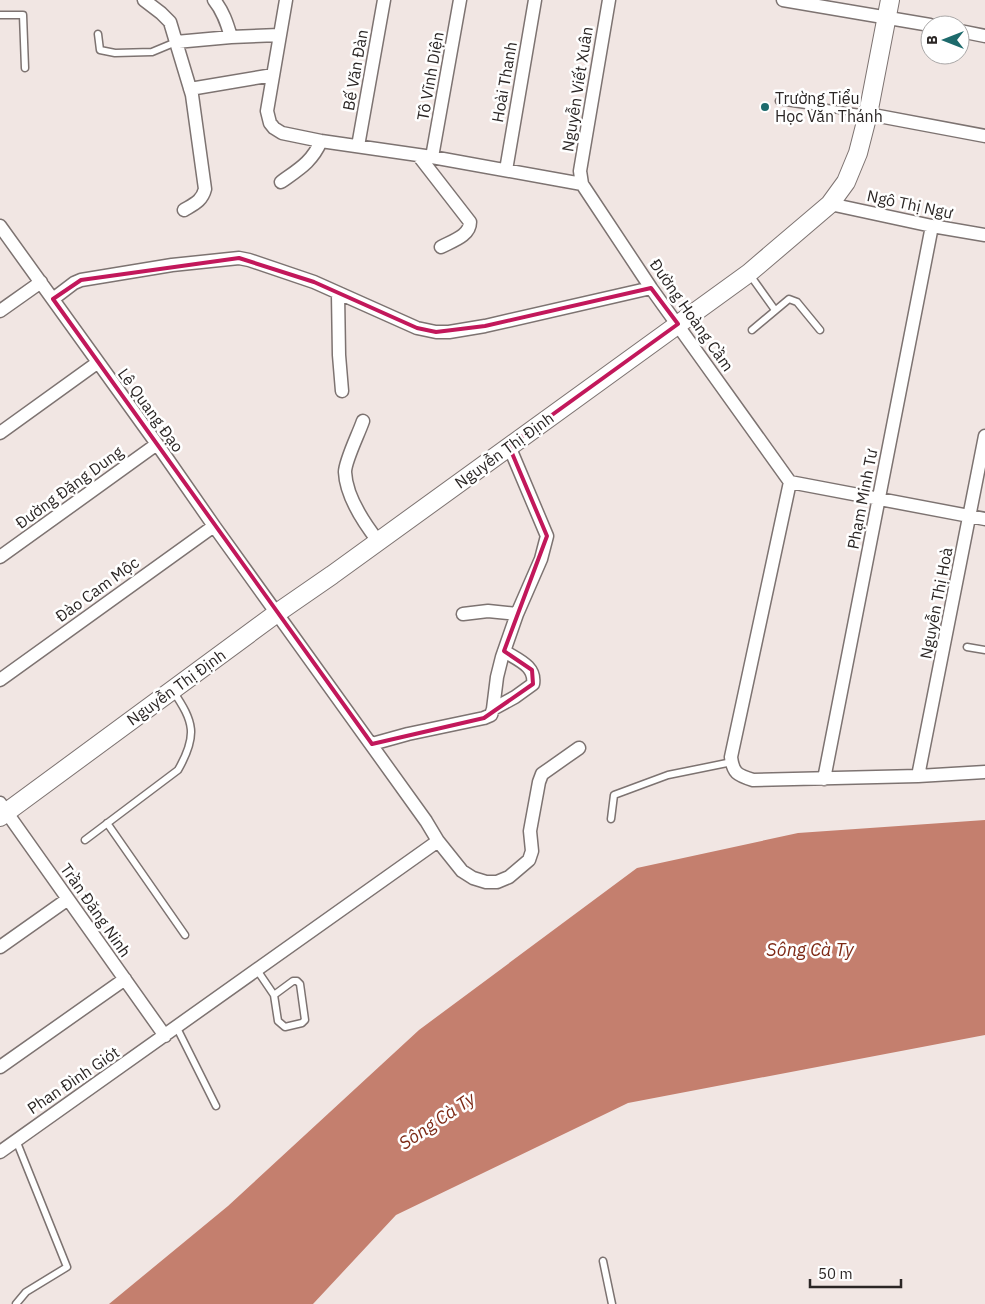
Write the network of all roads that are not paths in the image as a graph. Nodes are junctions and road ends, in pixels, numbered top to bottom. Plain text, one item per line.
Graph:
1 (144, 0) edge
2 (214, 0) edge
3 (286, 0) edge
4 (384, 0) edge
5 (460, 0) edge
6 (535, 0) edge
7 (608, 0) edge
8 (782, 0) edge
9 (890, 0) edge
10 (0, 15) edge
11 (887, 17) junction
12 (920, 23) edge
13 (970, 33) edge
14 (98, 34) dead end
15 (279, 35) junction
16 (985, 36) edge
17 (231, 37) junction
18 (176, 42) junction
19 (25, 68) dead end
20 (273, 75) junction
21 (190, 89) junction
22 (780, 101) dead end
23 (868, 114) junction
24 (985, 136) edge
25 (321, 141) junction
26 (358, 146) junction
27 (418, 155) junction
28 (432, 157) junction
29 (506, 170) junction
30 (281, 182) dead end
31 (582, 184) junction
32 (830, 204) junction
33 (184, 210) dead end
34 (0, 226) edge
35 (932, 226) junction
36 (985, 235) edge
37 (441, 247) dead end
38 (748, 273) junction
39 (41, 282) junction
40 (651, 288) junction
41 (338, 294) junction
42 (53, 298) junction
43 (775, 310) junction
44 (0, 311) edge
45 (678, 324) junction
46 (752, 330) dead end
47 (820, 330) dead end
48 (97, 363) junction
49 (342, 391) dead end
50 (363, 421) dead end
51 (0, 433) edge
52 (985, 436) edge
53 (157, 444) junction
54 (509, 446) junction
55 (790, 482) junction
56 (879, 498) junction
57 (970, 516) junction
58 (985, 519) edge
59 (214, 526) junction
60 (378, 541) junction
61 (0, 556) edge
62 (277, 613) junction
63 (464, 614) dead end
64 (517, 614) junction
65 (967, 647) dead end
66 (985, 650) edge
67 (504, 651) junction
68 (0, 680) edge
69 (172, 690) junction
70 (493, 709) junction
71 (372, 744) junction
72 (579, 748) dead end
73 (732, 762) junction
74 (985, 772) edge
75 (918, 776) junction
76 (824, 779) junction
77 (2, 811) edge
78 (610, 819) dead end
79 (107, 823) junction
80 (85, 840) dead end
81 (438, 841) junction
82 (68, 899) junction
83 (185, 935) dead end
84 (0, 947) edge
85 (257, 970) junction
86 (125, 980) junction
87 (274, 995) junction
88 (176, 1028) junction
89 (165, 1036) junction
90 (0, 1067) edge
91 (216, 1106) dead end
92 (16, 1139) junction
93 (0, 1152) edge
94 (603, 1261) dead end
95 (16, 1304) edge
96 (612, 1304) edge

1 - 18 street
2 - 17 street
3 - 15 street
4 - 26 street, Bế Văn Đàn
5 - 28 street, Tô Vĩnh Diện
6 - 29 street, Hoài Thanh
7 - 31 street, Nguyễn Viết Xuân
8 - 11 street
9 - 11 street, Nguyễn Thị Định
10 - 19 lane
11 - 12 street
11 - 23 street, Nguyễn Thị Định
13 - 16 street
14 - 18 lane
15 - 17 street
15 - 20 street
17 - 18 street
18 - 21 street
20 - 21 street
20 - 25 street
21 - 33 street
22 - 23 lane
23 - 24 street
23 - 32 street, Nguyễn Thị Định
25 - 26 street
25 - 30 street
26 - 27 street
27 - 28 street
27 - 37 street
28 - 29 street
29 - 31 street
31 - 40 street, Đường Hoàng Cầm
32 - 35 street, Ngô Thị Ngư
32 - 38 street, Nguyễn Thị Định
34 - 39 street, Lê Quang Đạo
35 - 36 street, Ngô Thị Ngư
35 - 56 street, Phạm Minh Tư
38 - 43 lane
38 - 45 street, Nguyễn Thị Định
39 - 42 street, Lê Quang Đạo
39 - 44 street
40 - 41 street
40 - 45 street, Đường Hoàng Cầm
41 - 42 street
41 - 49 street
42 - 48 street, Lê Quang Đạo
43 - 46 lane
43 - 47 lane
45 - 54 street, Nguyễn Thị Định
45 - 55 street, Đường Hoàng Cầm
48 - 51 street
48 - 53 street, Lê Quang Đạo
50 - 60 street
52 - 57 street, Nguyễn Thị Hoà
53 - 59 street, Lê Quang Đạo
53 - 61 street, Đường Đặng Dung
54 - 60 street, Nguyễn Thị Định
54 - 64 street
55 - 56 street
55 - 73 street
56 - 57 street
56 - 76 street, Phạm Minh Tư
57 - 58 street
57 - 75 street, Nguyễn Thị Hoà
59 - 62 street, Lê Quang Đạo
59 - 68 street, Đào Cam Mộc
60 - 62 street, Nguyễn Thị Định
62 - 69 street, Nguyễn Thị Định
62 - 71 street, Lê Quang Đạo
63 - 64 street
64 - 67 street
65 - 66 lane
67 - 70 street
67 - 70 street
69 - 77 street, Nguyễn Thị Định
69 - 79 lane
70 - 71 street
71 - 81 street, Lê Quang Đạo
72 - 81 street, Lê Quang Đạo
73 - 76 street
73 - 78 lane
74 - 75 street
75 - 76 street
77 - 82 street, Trần Đăng Ninh
79 - 80 lane
79 - 83 lane
81 - 85 street, Phan Đình Giót
82 - 84 street
82 - 86 street, Trần Đăng Ninh
85 - 87 lane
85 - 88 street, Phan Đình Giót
86 - 89 street, Trần Đăng Ninh
86 - 90 street
87 - 87 lane
88 - 89 street, Phan Đình Giót
88 - 91 lane
89 - 92 street, Phan Đình Giót
92 - 93 street, Phan Đình Giót
92 - 95 lane
94 - 96 lane

